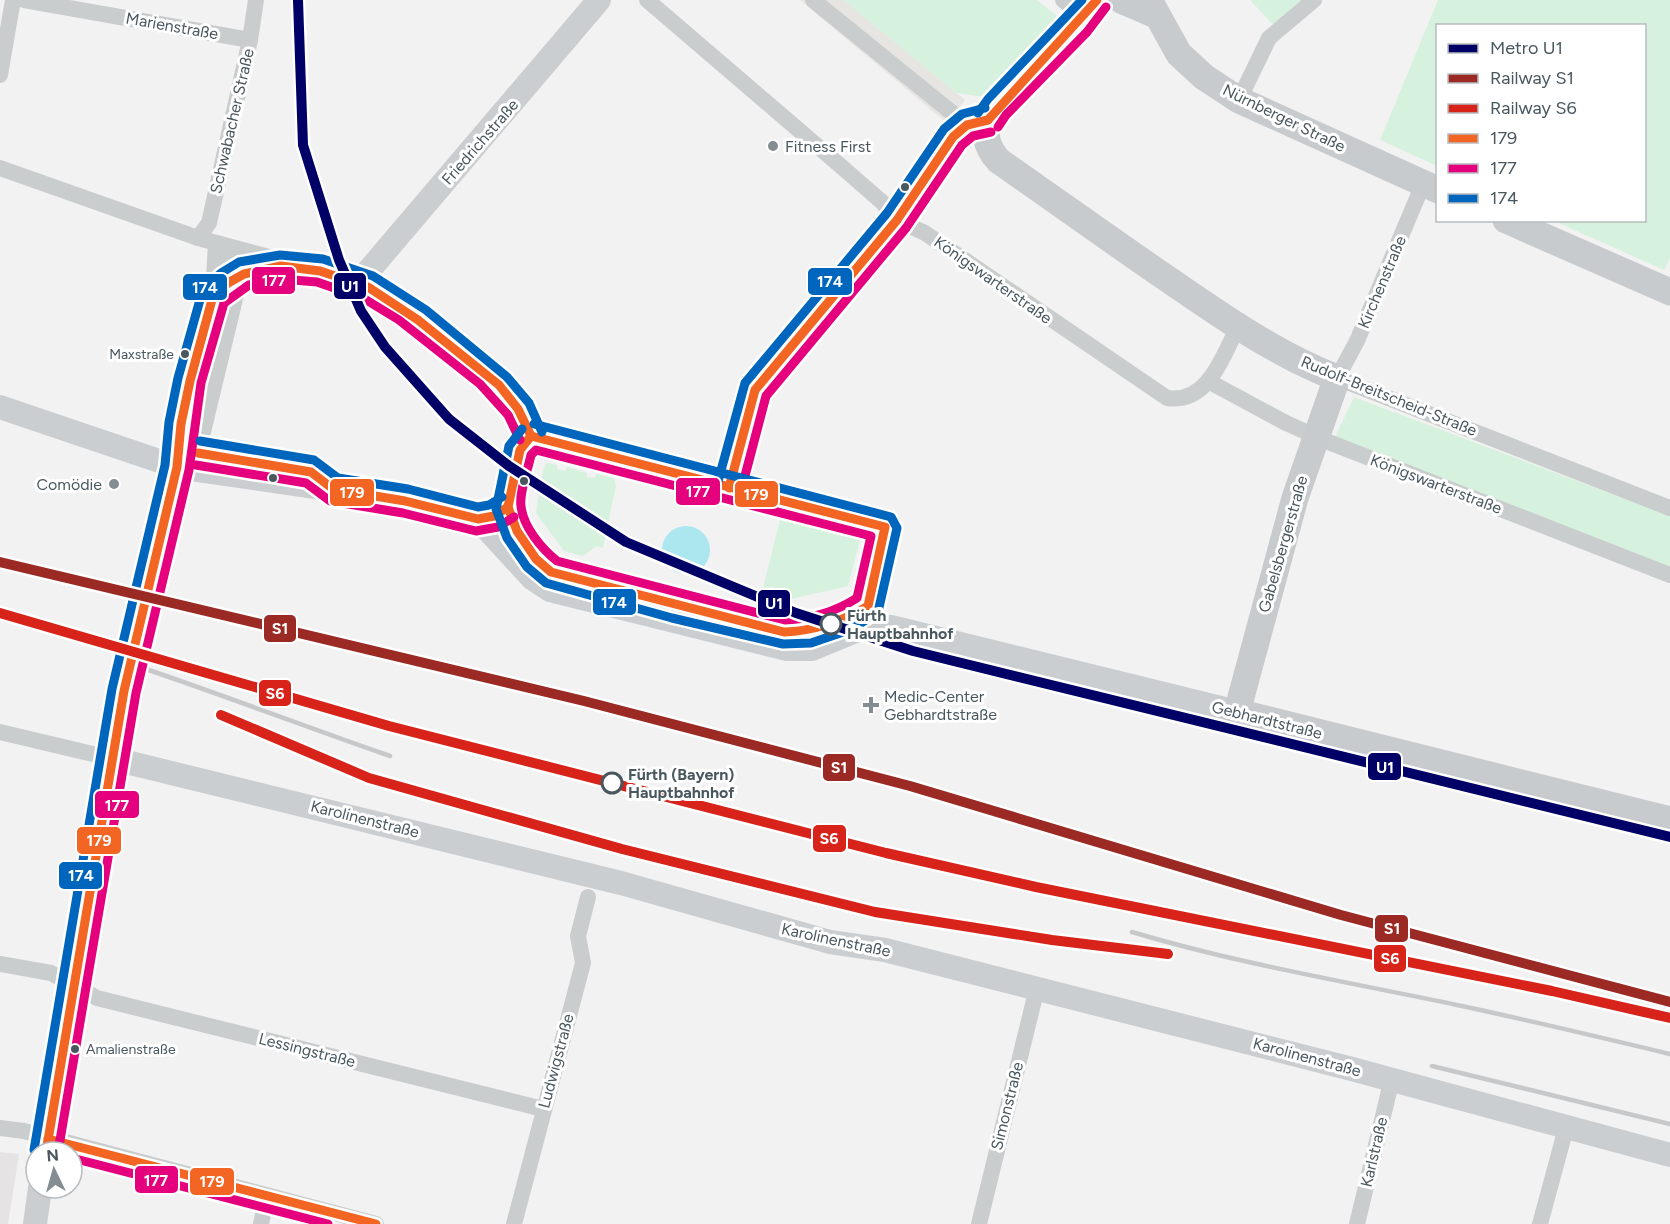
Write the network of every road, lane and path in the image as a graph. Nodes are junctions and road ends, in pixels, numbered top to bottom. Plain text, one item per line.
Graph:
1 (13, 0) edge
2 (24, 0) edge
3 (256, 0) edge
4 (599, 0) edge
5 (647, 0) edge
6 (813, 0) edge
7 (1063, 0) edge
8 (1121, 0) edge
9 (1314, 0) edge
10 (1096, 5) edge
11 (1153, 8) edge
12 (250, 40) junction
13 (0, 75) edge
14 (1239, 100) junction
15 (980, 129) junction
16 (0, 168) edge
17 (1430, 187) edge
18 (897, 220) junction
19 (1511, 222) edge
20 (198, 238) junction
21 (216, 243) junction
22 (294, 265) junction
23 (235, 276) junction
24 (358, 282) junction
25 (1670, 292) edge
26 (213, 296) junction
27 (1238, 327) junction
28 (1336, 378) junction
29 (1208, 381) junction
30 (0, 407) edge
31 (531, 436) junction
32 (1315, 436) junction
33 (177, 467) junction
34 (729, 488) junction
35 (1670, 508) edge
36 (478, 519) junction
37 (1670, 575) edge
38 (148, 582) tunnel mouth
39 (862, 628) junction
40 (124, 691) tunnel mouth
41 (1237, 712) junction
42 (0, 732) edge
43 (114, 759) junction
44 (1670, 820) edge
45 (588, 897) dead end
46 (0, 964) edge
47 (74, 984) junction
48 (1036, 988) junction
49 (1392, 1079) junction
50 (543, 1109) junction
51 (0, 1128) edge
52 (1566, 1128) junction
53 (33, 1140) edge
54 (48, 1140) edge
55 (84, 1154) edge
56 (1670, 1155) edge
57 (267, 1196) junction
58 (38, 1200) edge
59 (35, 1224) edge
60 (261, 1224) edge
61 (376, 1224) edge
62 (514, 1224) edge
63 (979, 1224) edge
64 (1357, 1224) edge
65 (1540, 1224) edge

1 - 13 street
2 - 12 street, Marienstraße
3 - 12 street, Schwabacher Straße
4 - 24 main road, Friedrichstraße
5 - 18 street
6 - 15 street, Rudolf-Breitscheid-Straße
7 - 10 street
8 - 11 main road
9 - 14 street
10 - 15 main road
11 - 14 main road, Nürnberger Straße
12 - 20 street, Schwabacher Straße
14 - 17 main road, Nürnberger Straße
15 - 18 street
15 - 27 main road, Rudolf-Breitscheid-Straße
16 - 20 street
17 - 28 street, Kirchenstraße
18 - 29 street, Königswarterstraße
18 - 34 street
19 - 25 main road
20 - 21 street
21 - 22 street
21 - 23 street
21 - 26 street
22 - 23 main road
22 - 24 main road
23 - 26 main road
23 - 33 street
24 - 31 street
26 - 33 main road
27 - 28 main road, Rudolf-Breitscheid-Straße
27 - 29 street, Königswarterstraße
28 - 32 main road, Gabelsbergerstraße
28 - 35 street, Rudolf-Breitscheid-Straße
29 - 32 street, Königswarterstraße
30 - 33 main road
31 - 34 street
31 - 36 street
32 - 37 street, Königswarterstraße
32 - 41 main road, Gabelsbergerstraße
33 - 36 main road
33 - 38 main road
34 - 39 street
36 - 39 main road
39 - 41 main road, Gebhardtstraße
40 - 43 main road
41 - 44 main road, Gebhardtstraße
42 - 43 street, Karolinenstraße
43 - 47 main road
43 - 48 main road, Karolinenstraße
45 - 50 street, Ludwigstraße
46 - 47 street, Lessingstraße
47 - 50 street, Lessingstraße
47 - 54 main road
48 - 49 main road, Karolinenstraße
48 - 63 street, Simonstraße
49 - 52 main road, Karolinenstraße
49 - 64 street, Karlstraße
50 - 62 street, Ludwigstraße
51 - 53 street
52 - 56 main road, Karolinenstraße
52 - 65 street
55 - 57 street
57 - 60 street
57 - 61 street
58 - 59 main road

